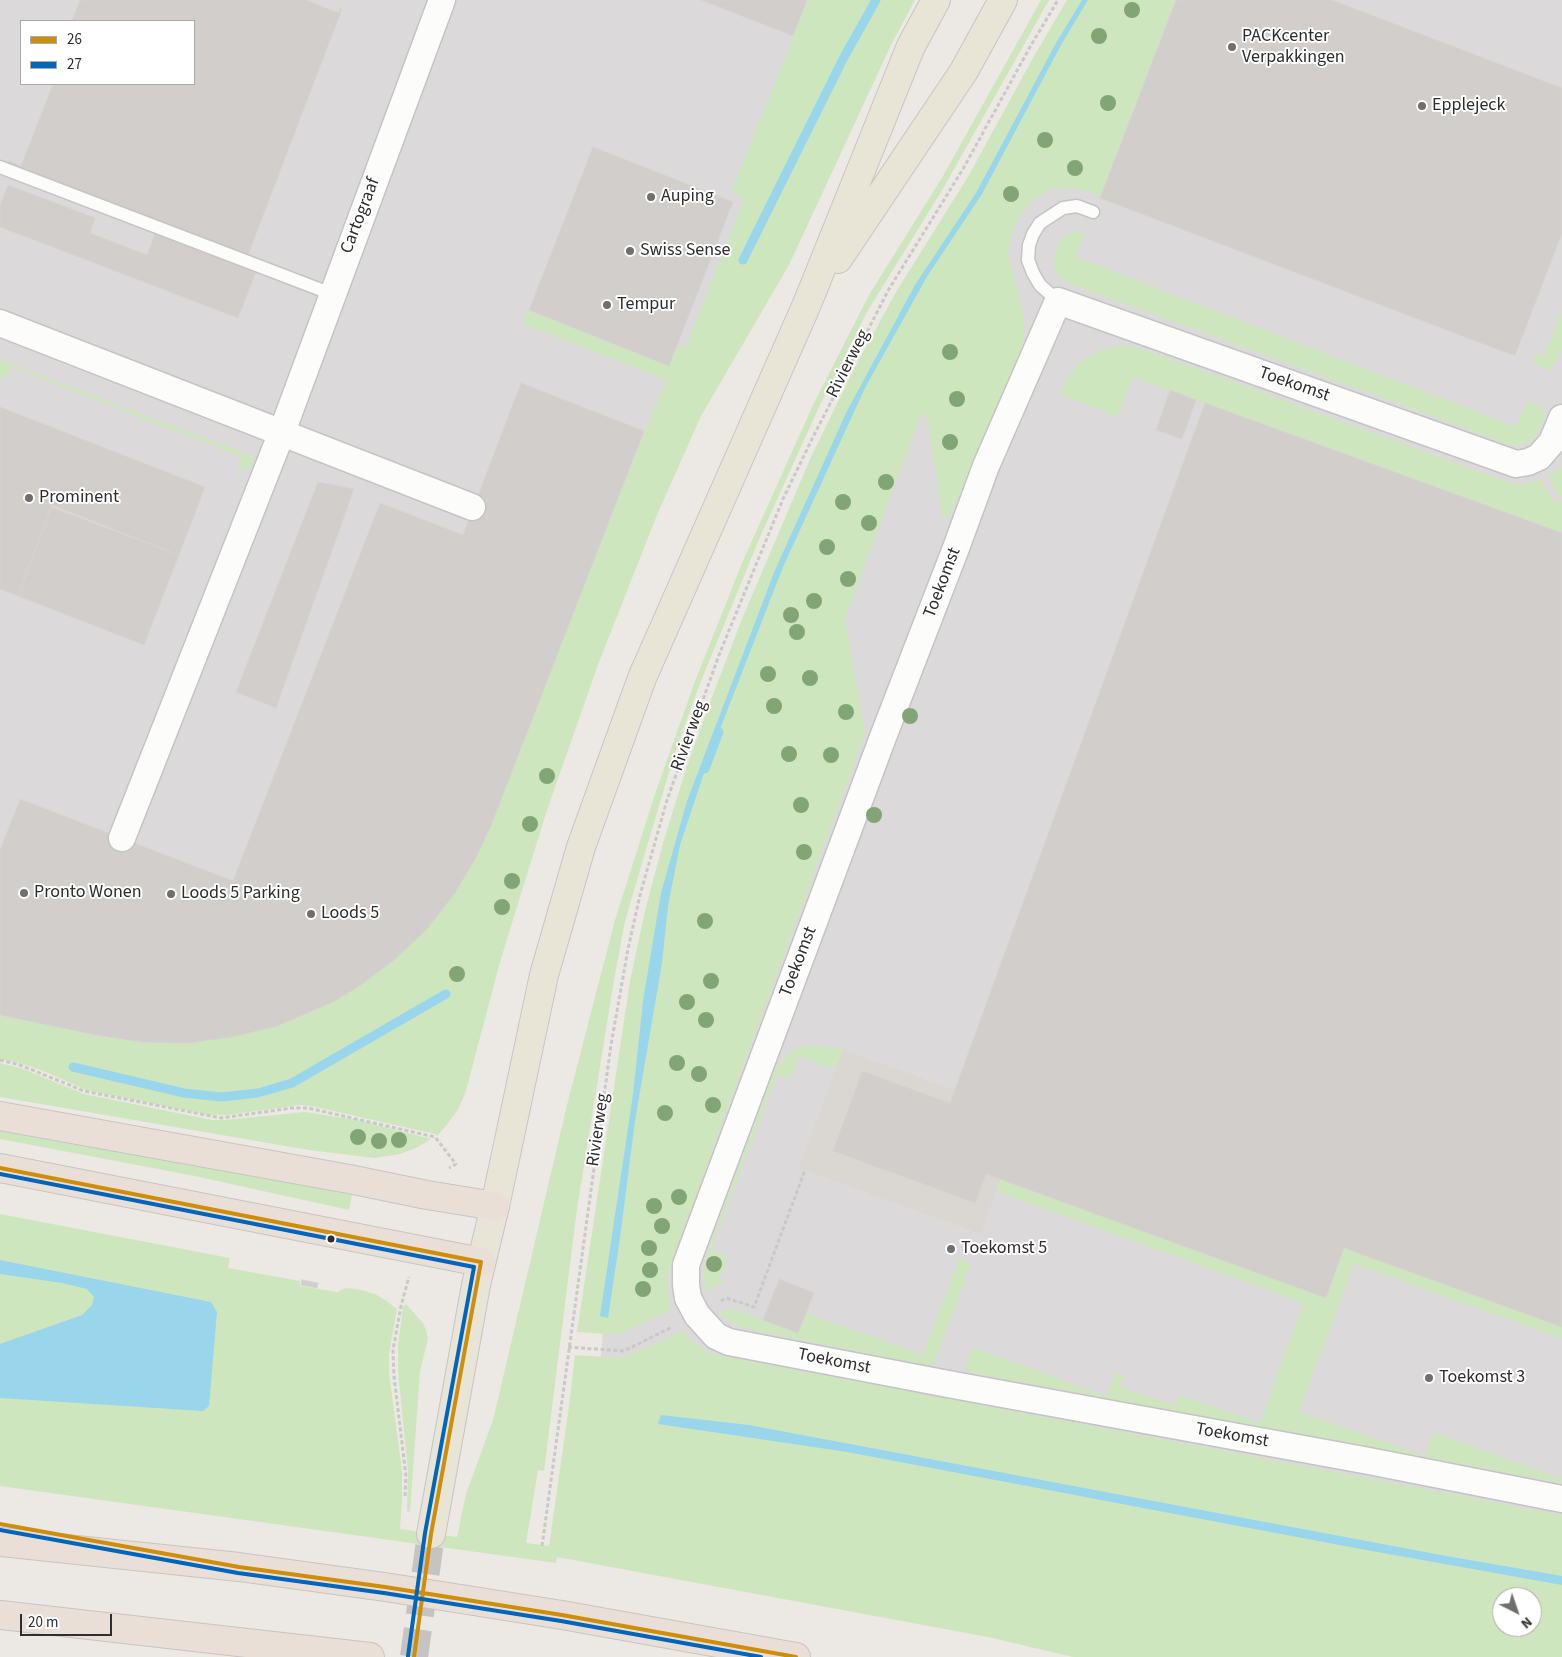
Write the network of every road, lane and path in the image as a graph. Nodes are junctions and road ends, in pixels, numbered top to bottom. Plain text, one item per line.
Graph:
1 (442, 0) edge
2 (936, 0) edge
3 (1003, 0) edge
4 (1058, 0) edge
5 (0, 167) edge
6 (1093, 212) dead end
7 (332, 294) junction
8 (1058, 301) junction
9 (808, 304) junction
10 (0, 323) edge
11 (1562, 418) edge
12 (282, 432) junction
13 (472, 507) dead end
14 (122, 838) dead end
15 (0, 1116) edge
16 (0, 1168) edge
17 (805, 1170) dead end
18 (495, 1206) junction
19 (481, 1262) junction
20 (697, 1315) junction
21 (568, 1347) junction
22 (1562, 1499) edge
23 (0, 1524) edge
24 (431, 1534) tunnel mouth
25 (0, 1542) edge
26 (542, 1546) dead end
27 (240, 1567) junction
28 (0, 1615) edge
29 (370, 1657) edge
30 (796, 1657) edge

1 - 7 street, Cartograaf
2 - 9 main road
3 - 9 main road
4 - 21 path, Rivierweg
5 - 7 lane
6 - 8 lane
7 - 12 street, Cartograaf
8 - 11 street, Toekomst
8 - 20 street, Toekomst
9 - 18 main road
10 - 12 street
12 - 13 street
12 - 14 street, Cartograaf
15 - 18 highway
16 - 19 highway
17 - 20 path
18 - 19 main road
19 - 24 main road
20 - 21 path
20 - 22 street, Toekomst
21 - 26 path, Rivierweg
23 - 27 highway
25 - 27 highway
27 - 30 highway
28 - 29 highway

